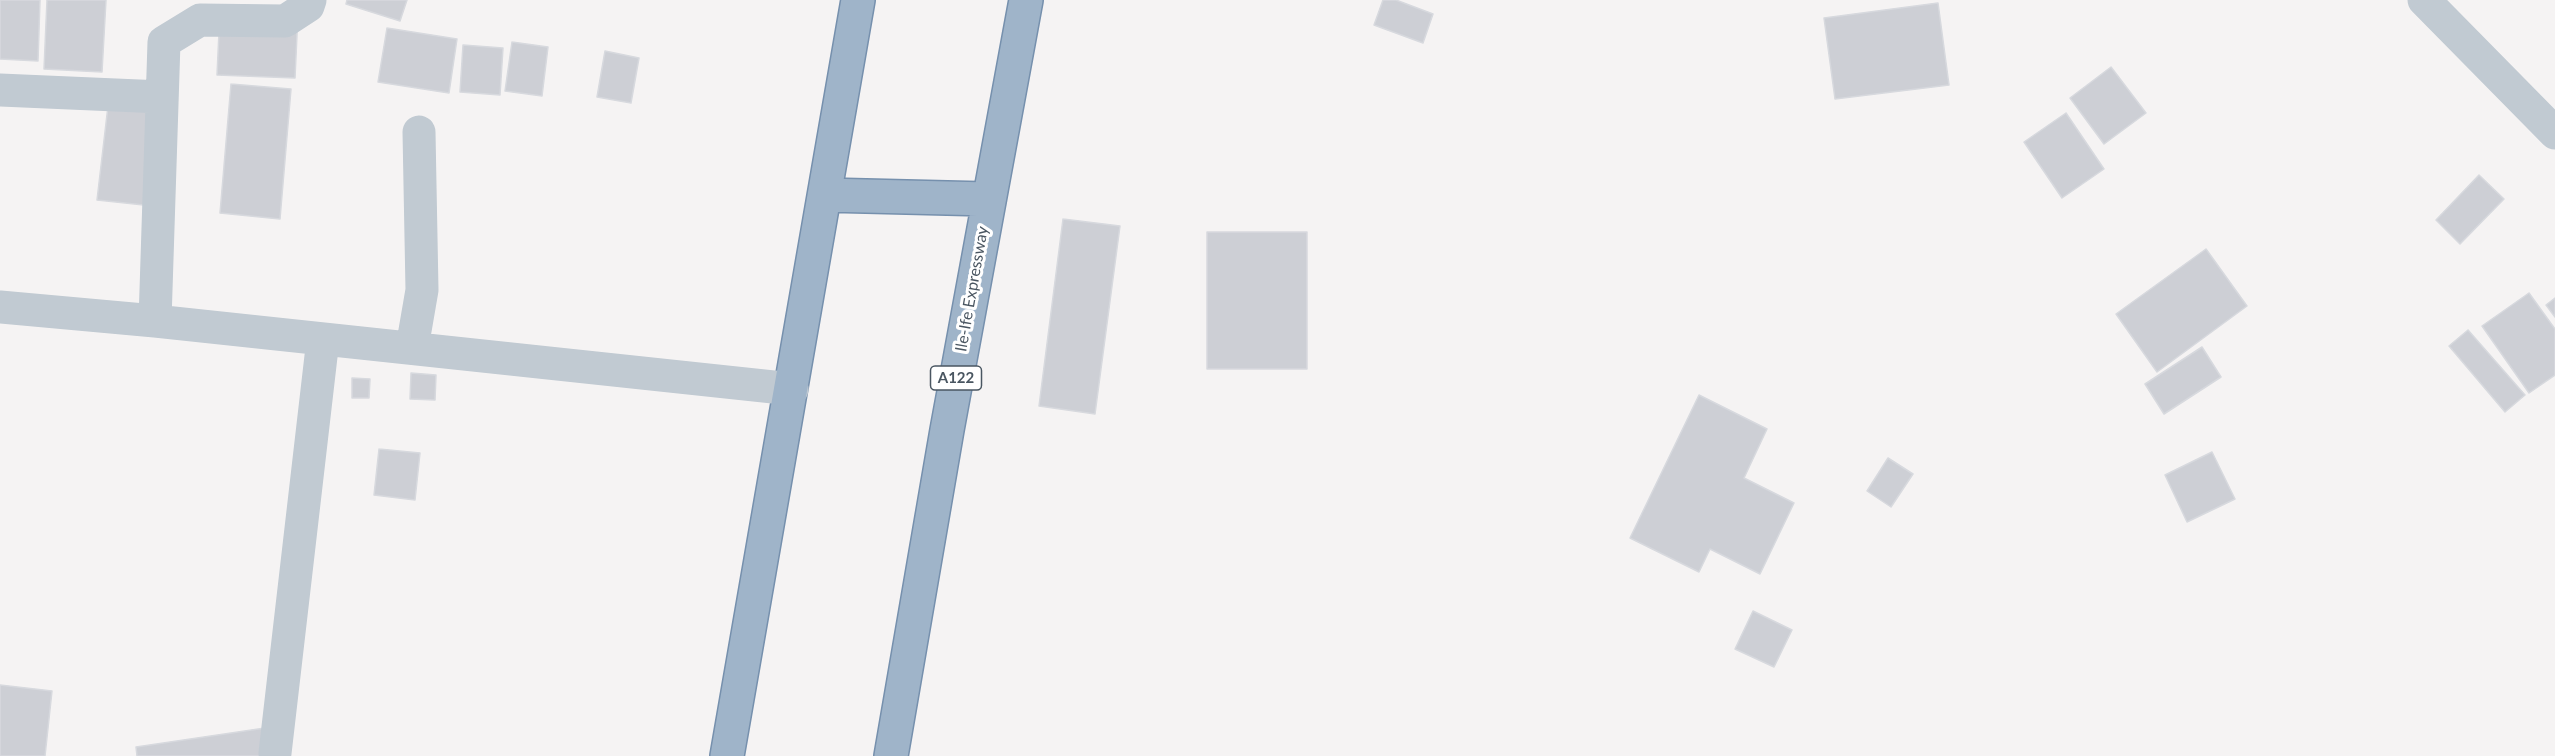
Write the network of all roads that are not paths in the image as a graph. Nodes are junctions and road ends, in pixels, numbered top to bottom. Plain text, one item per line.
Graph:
1 (310, 0) edge
2 (858, 0) edge
3 (1026, 0) edge
4 (2424, 0) edge
5 (0, 90) edge
6 (162, 97) junction
7 (419, 132) dead end
8 (2555, 133) edge
9 (825, 195) junction
10 (988, 200) junction
11 (0, 307) edge
12 (155, 321) junction
13 (323, 339) junction
14 (412, 348) junction
15 (792, 389) junction
16 (275, 753) dead end
17 (727, 756) edge
18 (891, 756) edge

1 - 6 street
2 - 9 highway
3 - 10 highway, Ile-Ife Expressway / A122
4 - 8 street
5 - 6 street
6 - 12 street
7 - 14 street
9 - 10 highway
9 - 15 highway
10 - 18 highway, Ile-Ife Expressway / A122
11 - 12 street
12 - 13 street
13 - 14 street
13 - 16 street
14 - 15 street
15 - 17 highway

